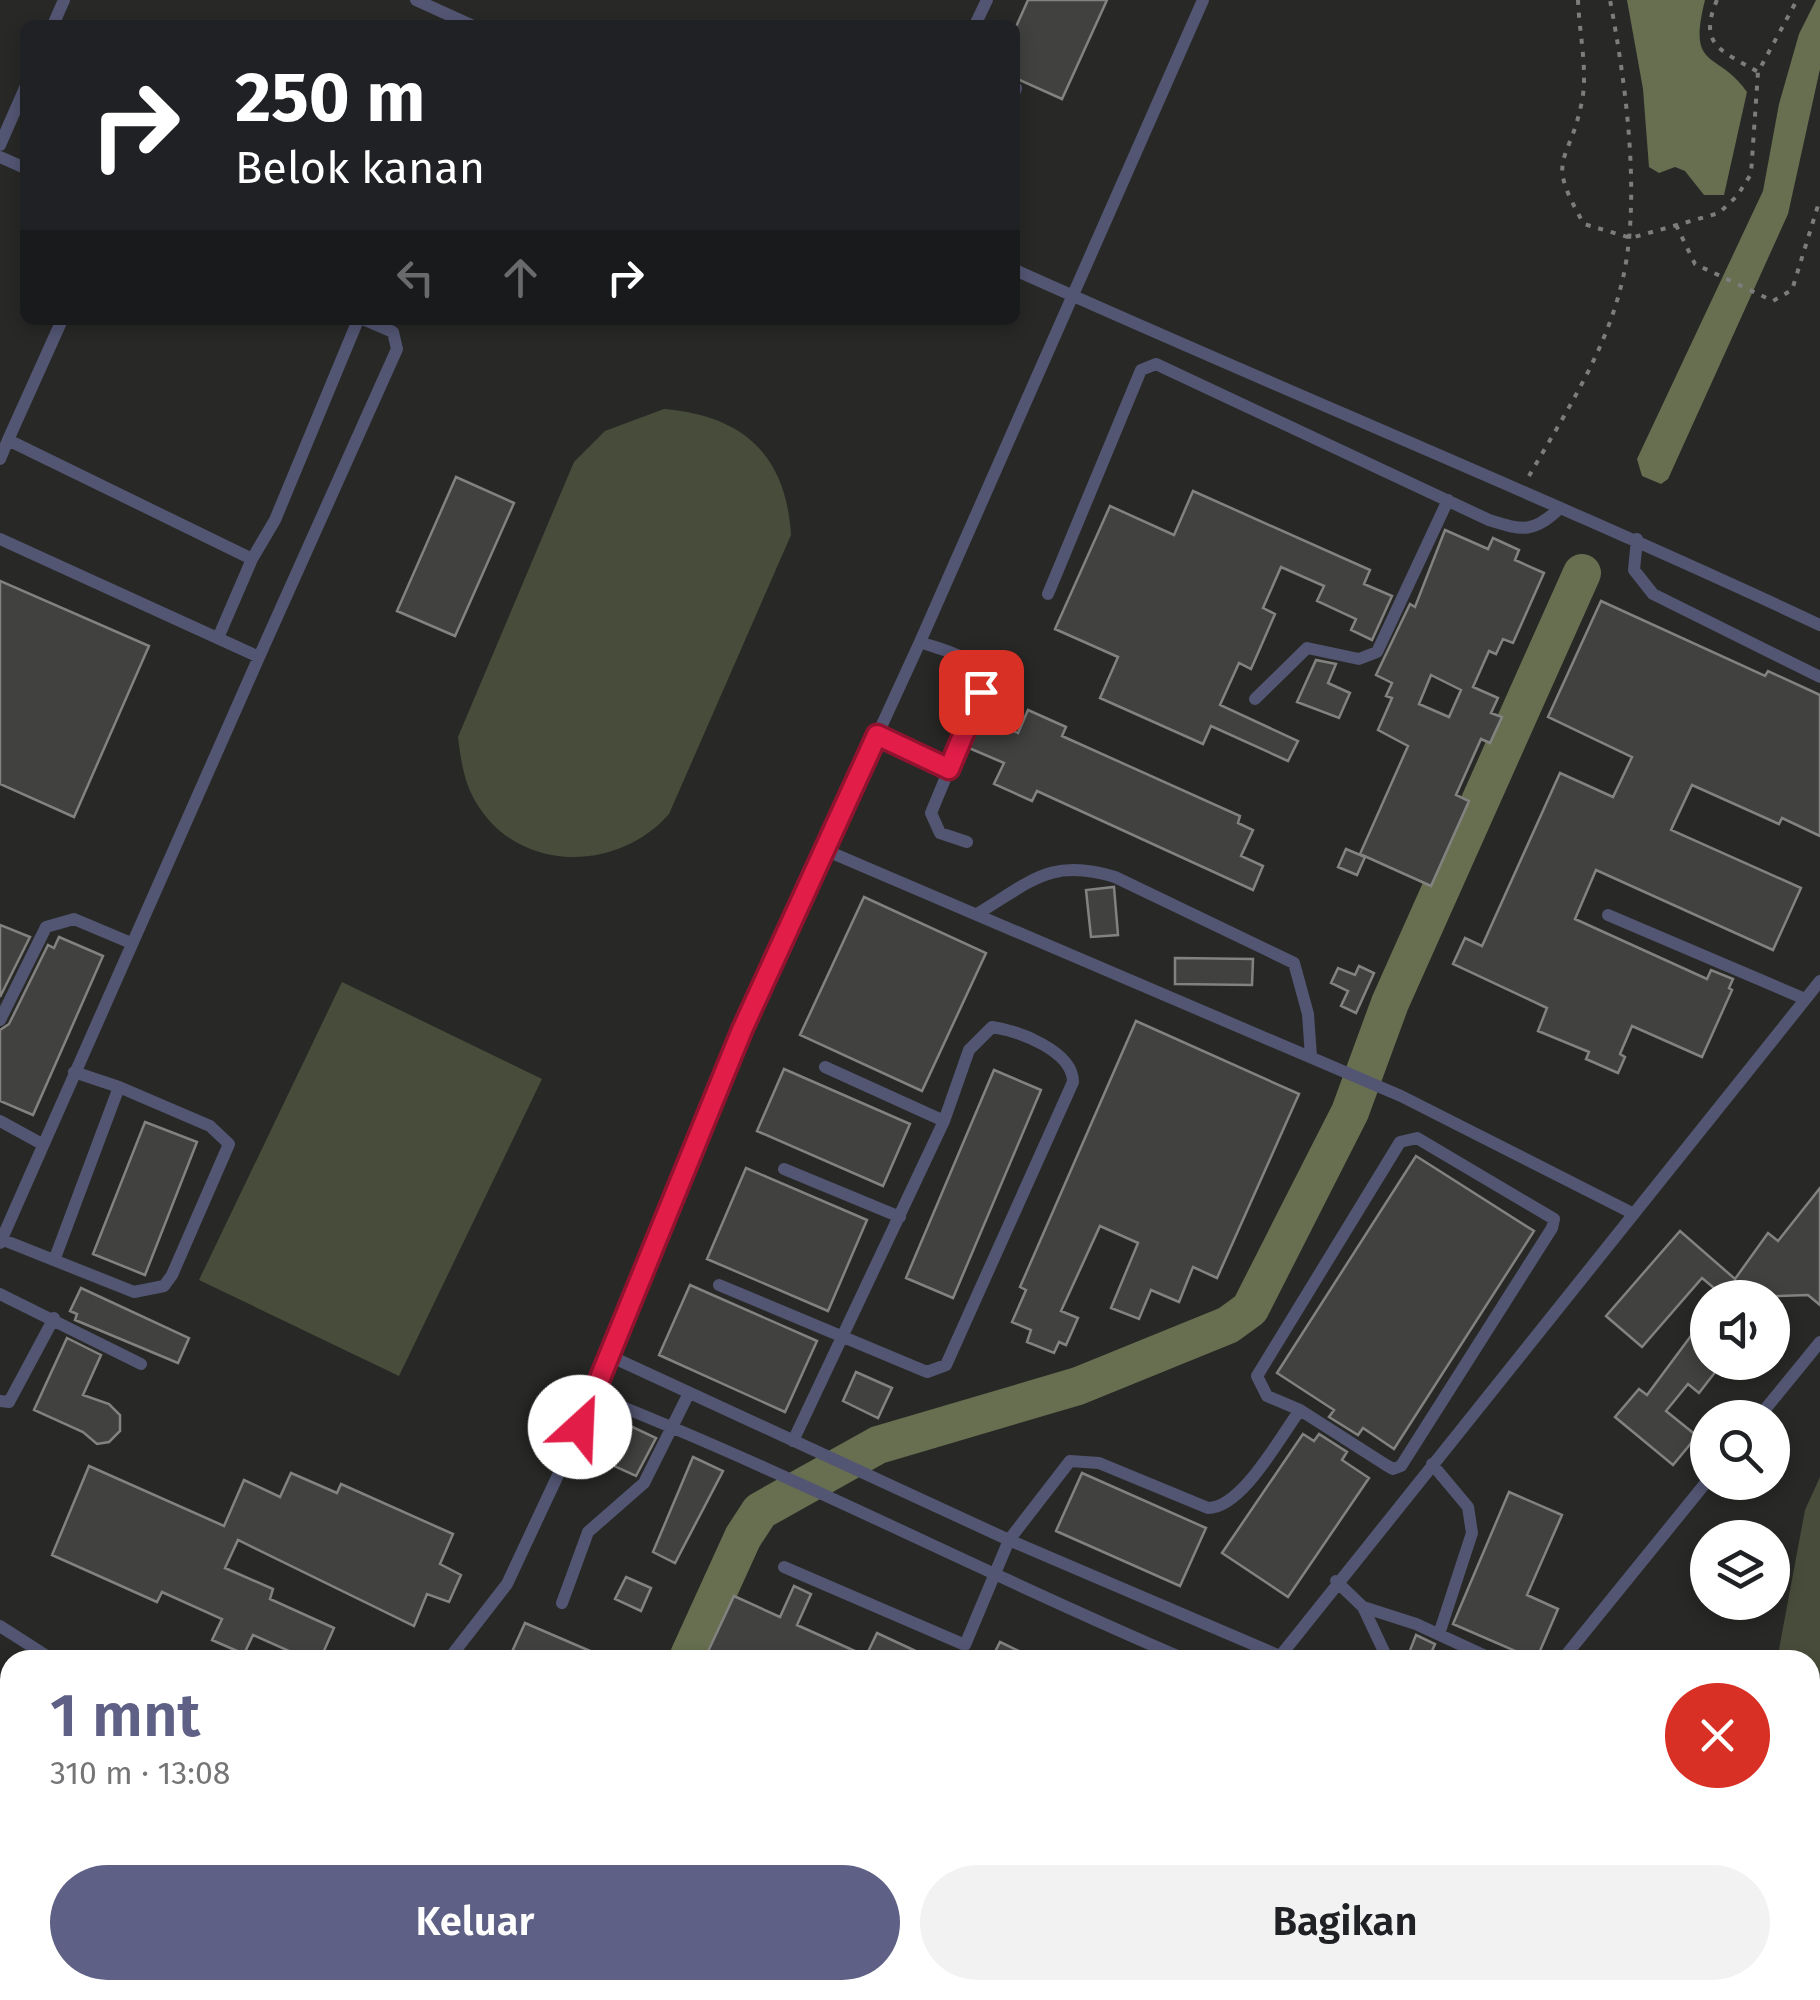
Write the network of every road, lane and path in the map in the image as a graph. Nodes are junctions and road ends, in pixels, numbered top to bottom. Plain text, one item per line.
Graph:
1 (416, 0) edge
2 (1203, 0) edge
3 (1578, 0) edge
4 (1610, 0) edge
5 (1717, 0) edge
6 (1797, 0) edge
7 (460, 20) edge
8 (1758, 72) junction
9 (20, 99) edge
10 (0, 145) edge
11 (1820, 200) edge
12 (1676, 225) junction
13 (1631, 238) junction
14 (1020, 272) edge
15 (1070, 294) junction
16 (60, 325) edge
17 (359, 325) edge
18 (374, 325) edge
19 (8, 440) junction
20 (0, 459) edge
21 (1520, 491) junction
22 (1448, 500) junction
23 (1560, 508) junction
24 (1630, 536) junction
25 (0, 539) edge
26 (252, 558) junction
27 (1048, 594) dead end
28 (1820, 625) edge
29 (218, 638) junction
30 (920, 642) junction
31 (259, 656) junction
32 (1820, 678) edge
33 (1254, 699) dead end
34 (877, 735) junction
35 (949, 769) junction
36 (967, 842) dead end
37 (825, 850) junction
38 (977, 914) junction
39 (1608, 914) dead end
40 (132, 943) junction
41 (1820, 981) edge
42 (1805, 1000) junction
43 (0, 1020) edge
44 (1311, 1057) junction
45 (825, 1068) dead end
46 (74, 1072) junction
47 (118, 1088) junction
48 (0, 1121) edge
49 (944, 1121) junction
50 (42, 1144) junction
51 (784, 1169) dead end
52 (1634, 1214) junction
53 (900, 1217) junction
54 (1, 1241) edge
55 (55, 1258) junction
56 (718, 1285) dead end
57 (0, 1294) edge
58 (54, 1318) junction
59 (846, 1335) junction
60 (1820, 1342) edge
61 (612, 1358) junction
62 (141, 1364) dead end
63 (689, 1393) junction
64 (595, 1396) junction
65 (1773, 1400) edge
66 (0, 1401) edge
67 (1300, 1410) junction
68 (675, 1427) junction
69 (794, 1441) junction
70 (1432, 1464) junction
71 (1692, 1500) edge
72 (1008, 1540) junction
73 (784, 1567) dead end
74 (993, 1577) junction
75 (1336, 1581) junction
76 (562, 1604) dead end
77 (1363, 1606) junction
78 (0, 1626) edge
79 (1439, 1634) junction
80 (966, 1645) junction
81 (37, 1650) edge
82 (456, 1650) edge
83 (964, 1650) edge
84 (1164, 1650) edge
85 (1260, 1650) edge
86 (1284, 1650) edge
87 (1383, 1650) edge
88 (1473, 1650) edge
89 (1570, 1650) edge

1 - 7 lane
2 - 15 lane
3 - 13 path
4 - 13 path
5 - 8 path
6 - 8 path
8 - 12 path
9 - 10 lane
11 - 12 path
12 - 13 path
13 - 21 path
14 - 15 lane
15 - 21 lane
15 - 30 lane
16 - 19 lane
17 - 26 lane
18 - 31 lane
19 - 20 lane
19 - 26 lane
21 - 23 lane
22 - 23 lane
22 - 27 lane
22 - 33 lane
23 - 24 lane
24 - 28 lane
24 - 32 lane
25 - 29 lane
26 - 29 lane
29 - 31 lane
30 - 34 lane
30 - 35 lane
31 - 40 lane
34 - 35 lane
34 - 37 lane
35 - 36 lane
37 - 38 lane
37 - 61 lane
38 - 44 lane
38 - 44 lane
39 - 42 lane
40 - 43 lane
40 - 46 lane
41 - 42 lane
42 - 52 lane
44 - 52 lane
45 - 49 lane
46 - 47 lane
46 - 50 lane
47 - 55 lane
47 - 55 lane
48 - 50 lane
49 - 53 lane
49 - 59 lane
50 - 54 lane
51 - 53 lane
52 - 70 lane
53 - 59 lane
54 - 55 lane
56 - 59 lane
57 - 58 lane
58 - 62 lane
58 - 66 lane
59 - 69 lane
60 - 65 lane
61 - 63 lane
61 - 64 lane
63 - 68 lane
63 - 69 lane
64 - 68 lane
64 - 82 lane
67 - 67 lane
67 - 72 lane
68 - 74 lane
68 - 76 lane
69 - 72 lane
70 - 75 lane
70 - 79 lane
71 - 89 lane
72 - 74 lane
72 - 85 lane
73 - 80 lane
74 - 80 lane
74 - 84 lane
75 - 77 lane
75 - 86 lane
77 - 79 lane
77 - 87 lane
78 - 81 lane
79 - 88 lane
80 - 83 lane

